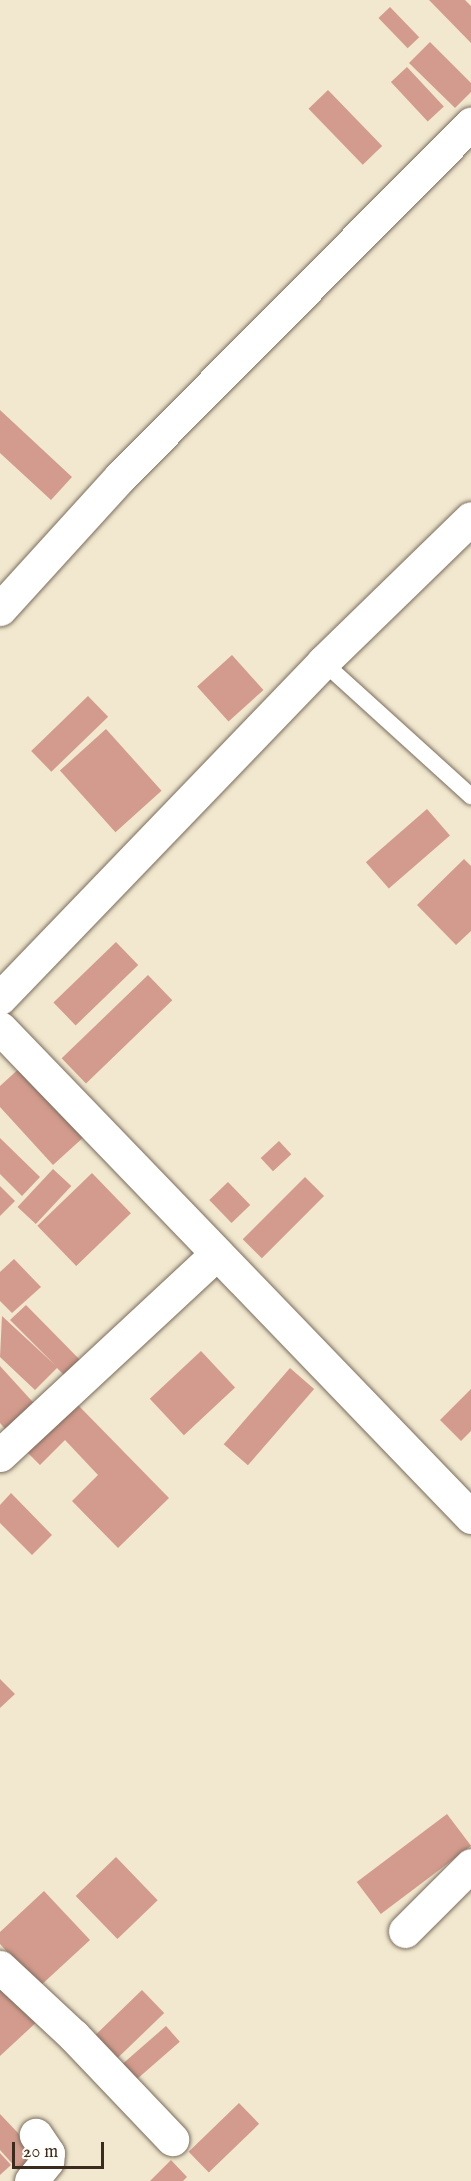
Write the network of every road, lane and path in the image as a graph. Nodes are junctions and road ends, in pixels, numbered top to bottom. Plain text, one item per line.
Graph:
1 (471, 124) edge
2 (471, 518) edge
3 (0, 609) edge
4 (323, 662) junction
5 (471, 796) edge
6 (0, 998) edge
7 (3, 1036) edge
8 (216, 1254) junction
9 (0, 1455) edge
10 (471, 1516) edge
11 (471, 1865) edge
12 (405, 1931) dead end
13 (0, 1967) edge
14 (36, 2135) dead end
15 (172, 2139) dead end
16 (31, 2181) edge

1 - 3 street
2 - 4 street
4 - 5 lane
4 - 6 street
7 - 8 street
8 - 9 street
8 - 10 street
11 - 12 street
13 - 15 street
14 - 16 street

